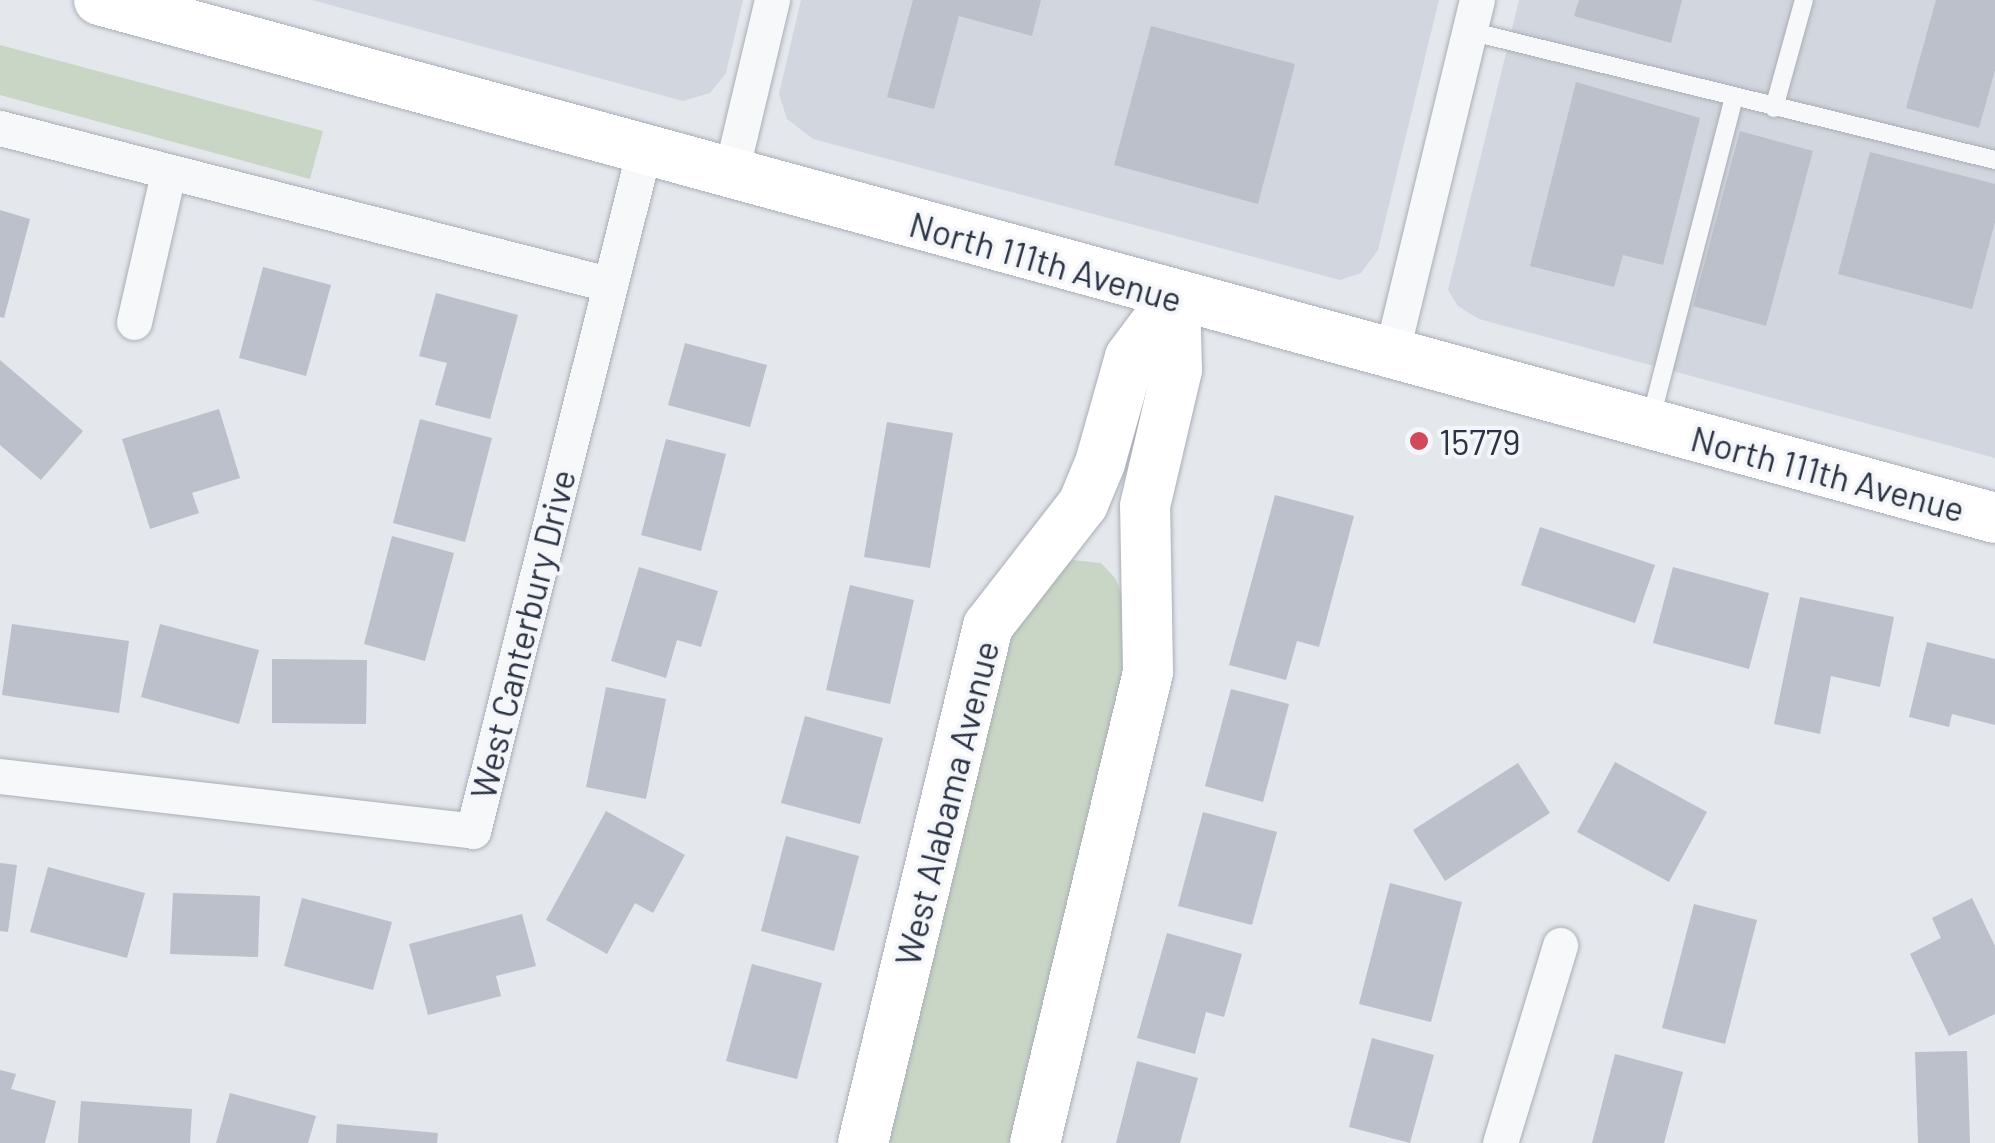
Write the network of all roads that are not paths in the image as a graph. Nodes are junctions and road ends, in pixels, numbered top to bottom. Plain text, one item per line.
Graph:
1 (98, 0) edge
2 (772, 0) edge
3 (1804, 0) edge
4 (1473, 16) edge
5 (1734, 98) junction
6 (1774, 108) junction
7 (0, 128) edge
8 (644, 150) junction
9 (1995, 160) edge
10 (730, 172) junction
11 (168, 174) junction
12 (608, 284) junction
13 (1176, 296) junction
14 (134, 322) dead end
15 (1391, 355) junction
16 (1649, 425) junction
17 (1995, 516) edge
18 (0, 776) edge
19 (1560, 945) dead end
20 (863, 1143) edge
21 (1034, 1143) edge
22 (1500, 1143) edge

1 - 8 street, North 111th Avenue
2 - 10 street
3 - 6 lane
4 - 5 lane
4 - 15 street
5 - 6 lane
5 - 16 lane
6 - 9 lane
7 - 11 street
8 - 10 street, North 111th Avenue
8 - 12 street, West Canterbury Drive
10 - 13 street, North 111th Avenue
11 - 12 street
11 - 14 street
12 - 18 street, West Canterbury Drive
13 - 15 street, North 111th Avenue
13 - 20 street, West Alabama Avenue
13 - 21 street
15 - 16 street, North 111th Avenue
16 - 17 street, North 111th Avenue
19 - 22 street

